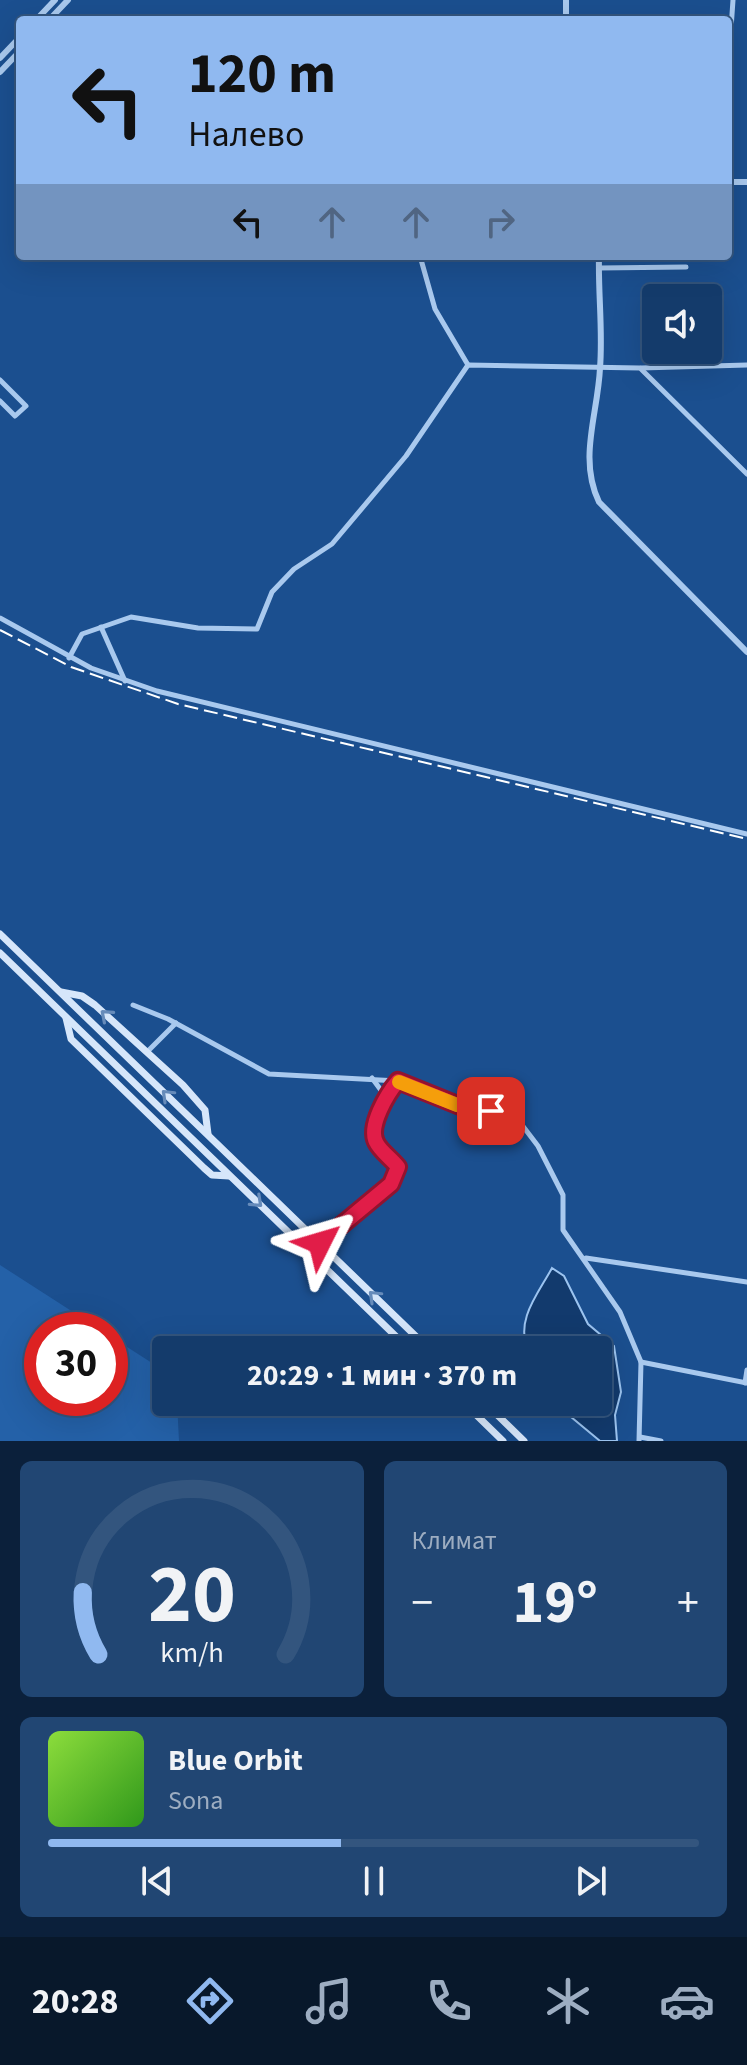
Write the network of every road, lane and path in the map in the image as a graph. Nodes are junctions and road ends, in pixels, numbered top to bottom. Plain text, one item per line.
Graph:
1 (55, 0) edge
2 (68, 0) edge
3 (40, 16) edge
4 (53, 16) edge
5 (16, 41) edge
6 (16, 55) edge
7 (0, 58) edge
8 (0, 72) edge
9 (421, 260) edge
10 (599, 260) edge
11 (686, 267) dead end
12 (599, 268) junction
13 (746, 363) edge
14 (468, 365) junction
15 (600, 368) junction
16 (640, 368) junction
17 (0, 380) edge
18 (0, 401) edge
19 (747, 474) edge
20 (0, 618) edge
21 (101, 627) junction
22 (747, 652) edge
23 (69, 658) junction
24 (125, 681) junction
25 (747, 834) edge
26 (0, 934) edge
27 (0, 953) edge
28 (60, 992) junction
29 (133, 1005) dead end
30 (176, 1023) junction
31 (148, 1051) junction
32 (372, 1077) junction
33 (398, 1081) junction
34 (383, 1101) junction
35 (208, 1134) junction
36 (320, 1243) junction
37 (585, 1257) junction
38 (747, 1282) edge
39 (395, 1336) edge
40 (416, 1336) edge
41 (641, 1362) junction
42 (747, 1370) edge
43 (746, 1383) edge
44 (477, 1416) edge
45 (498, 1416) edge
46 (640, 1439) edge
47 (503, 1441) edge
48 (524, 1441) edge
49 (661, 1441) edge

1 - 3 street
2 - 4 street
5 - 7 street
6 - 8 street
9 - 14 street
10 - 12 street
11 - 12 street
12 - 15 street
13 - 16 street
14 - 15 street
14 - 21 street
15 - 16 street
15 - 22 street
16 - 19 street
17 - 18 street
20 - 23 street
21 - 23 street
21 - 24 street
23 - 24 street
24 - 25 street
26 - 28 main road
27 -> 39 main road
31 -> 28 main road
35 -> 28 main road
29 - 30 street
30 - 31 street
30 - 32 street
31 - 35 main road
32 - 33 street
32 - 34 street
33 - 34 street
33 - 37 street
34 - 36 street
35 - 36 main road
40 -> 36 main road
37 - 38 street
37 - 41 street
41 - 43 street
41 - 46 street
42 - 43 street
44 - 47 main road
45 - 48 main road
46 - 49 street

